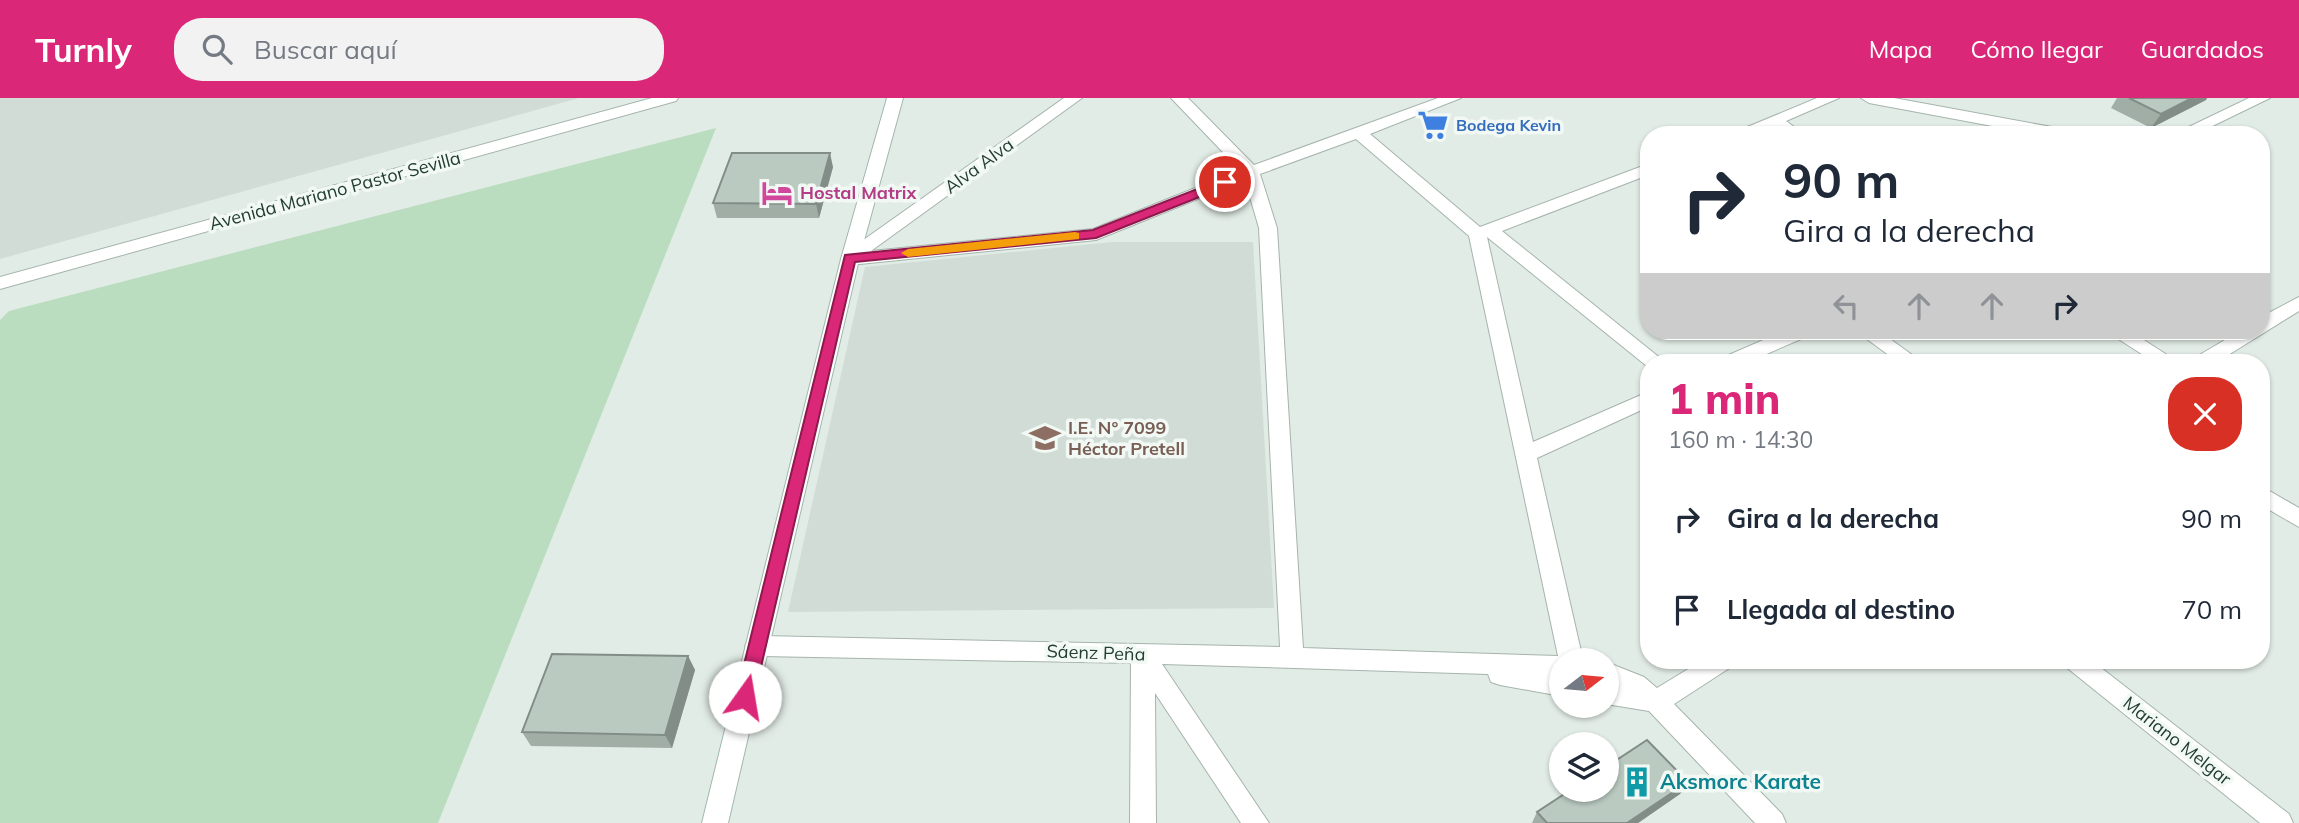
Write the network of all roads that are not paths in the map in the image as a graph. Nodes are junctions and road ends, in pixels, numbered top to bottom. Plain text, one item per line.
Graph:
1 (670, 98) edge
2 (895, 98) edge
3 (1074, 98) edge
4 (1179, 98) edge
5 (1831, 98) edge
6 (1869, 98) edge
7 (1939, 98) edge
8 (2223, 98) edge
9 (2262, 98) edge
10 (1442, 100) edge
11 (2243, 108) junction
12 (1956, 115) junction
13 (1773, 120) junction
14 (1758, 126) edge
15 (1783, 126) edge
16 (2018, 126) edge
17 (2201, 126) edge
18 (1358, 132) junction
19 (1251, 172) junction
20 (1640, 176) edge
21 (1483, 232) junction
22 (849, 258) junction
23 (0, 283) edge
24 (2299, 303) edge
25 (2270, 321) edge
26 (1781, 340) edge
27 (1879, 340) edge
28 (2131, 340) edge
29 (2239, 340) edge
30 (1644, 354) edge
31 (1749, 354) edge
32 (1900, 354) edge
33 (2155, 354) edge
34 (2216, 354) edge
35 (1640, 403) edge
36 (1527, 454) junction
37 (2270, 500) edge
38 (2299, 519) edge
39 (757, 646) junction
40 (1568, 648) edge
41 (1143, 655) junction
42 (1293, 659) junction
43 (1436, 662) junction
44 (1549, 666) edge
45 (1709, 669) edge
46 (2085, 669) edge
47 (1619, 677) edge
48 (1549, 684) edge
49 (1619, 695) edge
50 (1656, 702) junction
51 (715, 823) edge
52 (1143, 823) edge
53 (1256, 823) edge
54 (1773, 823) edge
55 (2280, 823) edge

1 - 23 street, Avenida Mariano Pastor Sevilla
2 - 22 street
3 - 22 street, Alva Alva
4 - 19 street
5 - 13 street
6 - 12 street
7 - 12 street
8 - 11 street
9 - 11 street
10 - 18 street
11 - 17 street
12 - 16 street
13 - 14 street
13 - 15 street
18 - 19 street
18 - 21 street
19 - 22 street
19 - 42 street
20 - 21 street
21 - 30 street
21 - 36 street
22 - 39 street
24 - 25 street
26 - 31 street
27 - 32 street
28 - 33 street
29 - 34 street
35 - 36 street
36 - 40 street
37 - 38 street
39 - 41 street, Sáenz Peña
39 - 51 street
41 - 42 street, Sáenz Peña
41 - 52 street
41 - 53 street
42 - 43 street, Sáenz Peña
43 - 44 street, Sáenz Peña
43 - 48 street, Sáenz Peña
45 - 50 street
46 - 55 street, Mariano Melgar
47 - 50 street
49 - 50 street
50 - 54 street

